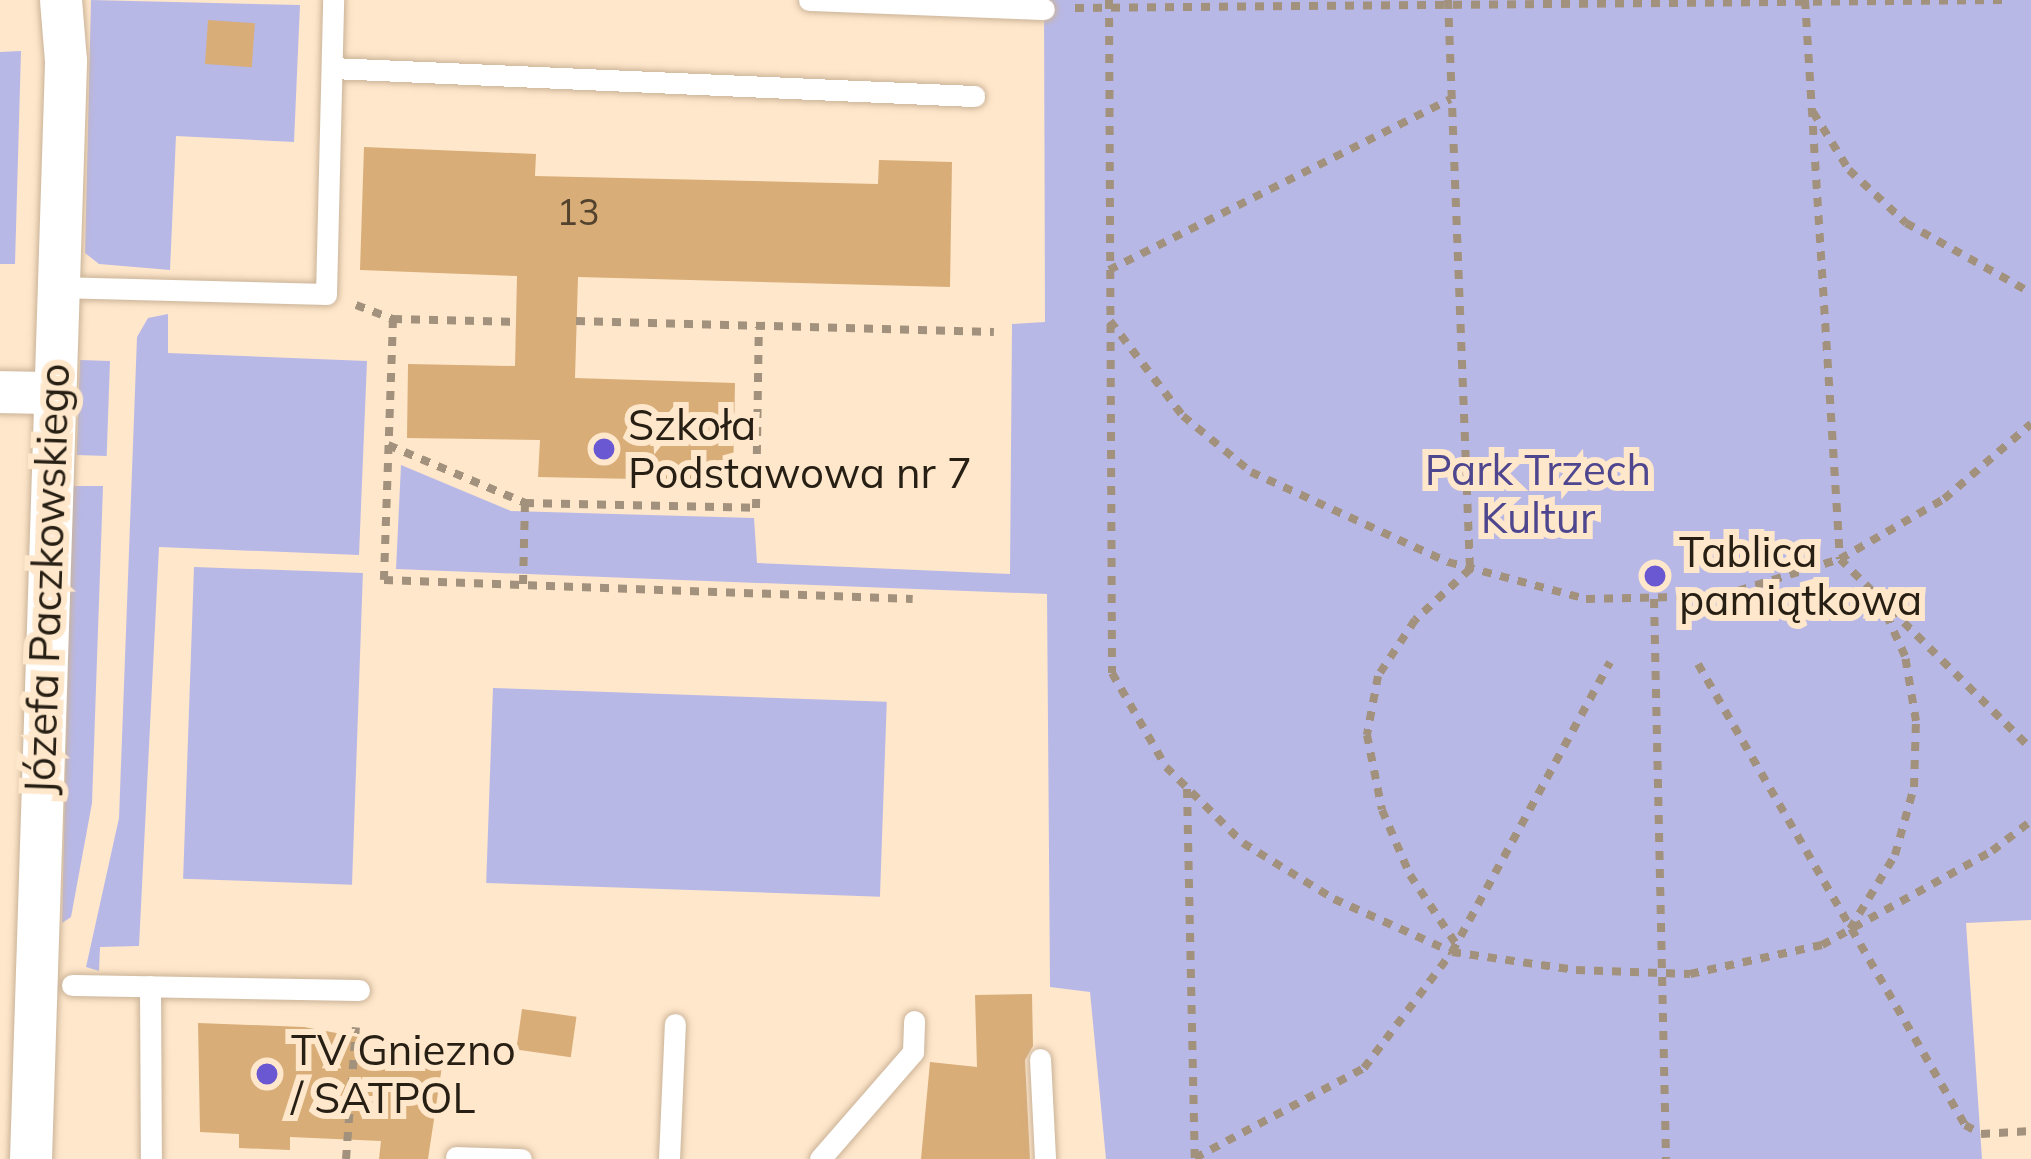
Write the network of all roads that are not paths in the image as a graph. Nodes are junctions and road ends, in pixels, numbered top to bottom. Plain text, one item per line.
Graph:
1 (61, 0) edge
2 (333, 0) edge
3 (809, 0) edge
4 (1044, 9) road end
5 (332, 68) junction
6 (974, 96) dead end
7 (57, 287) junction
8 (0, 392) edge
9 (53, 393) junction
10 (72, 985) dead end
11 (150, 986) junction
12 (359, 990) road end
13 (914, 1021) dead end
14 (674, 1024) dead end
15 (1040, 1059) dead end
16 (456, 1157) edge
17 (31, 1159) edge
18 (151, 1159) edge
19 (521, 1159) edge
20 (669, 1159) edge
21 (820, 1159) edge
22 (1046, 1159) edge

1 - 7 street, Józefa Paczkowskiego
2 - 5 lane
3 - 4 lane
5 - 6 lane
5 - 7 lane
7 - 9 street, Józefa Paczkowskiego
8 - 9 street
9 - 17 street, Józefa Paczkowskiego
10 - 11 lane
11 - 12 lane
11 - 18 lane
13 - 21 lane
14 - 20 lane
15 - 22 lane
16 - 19 lane

